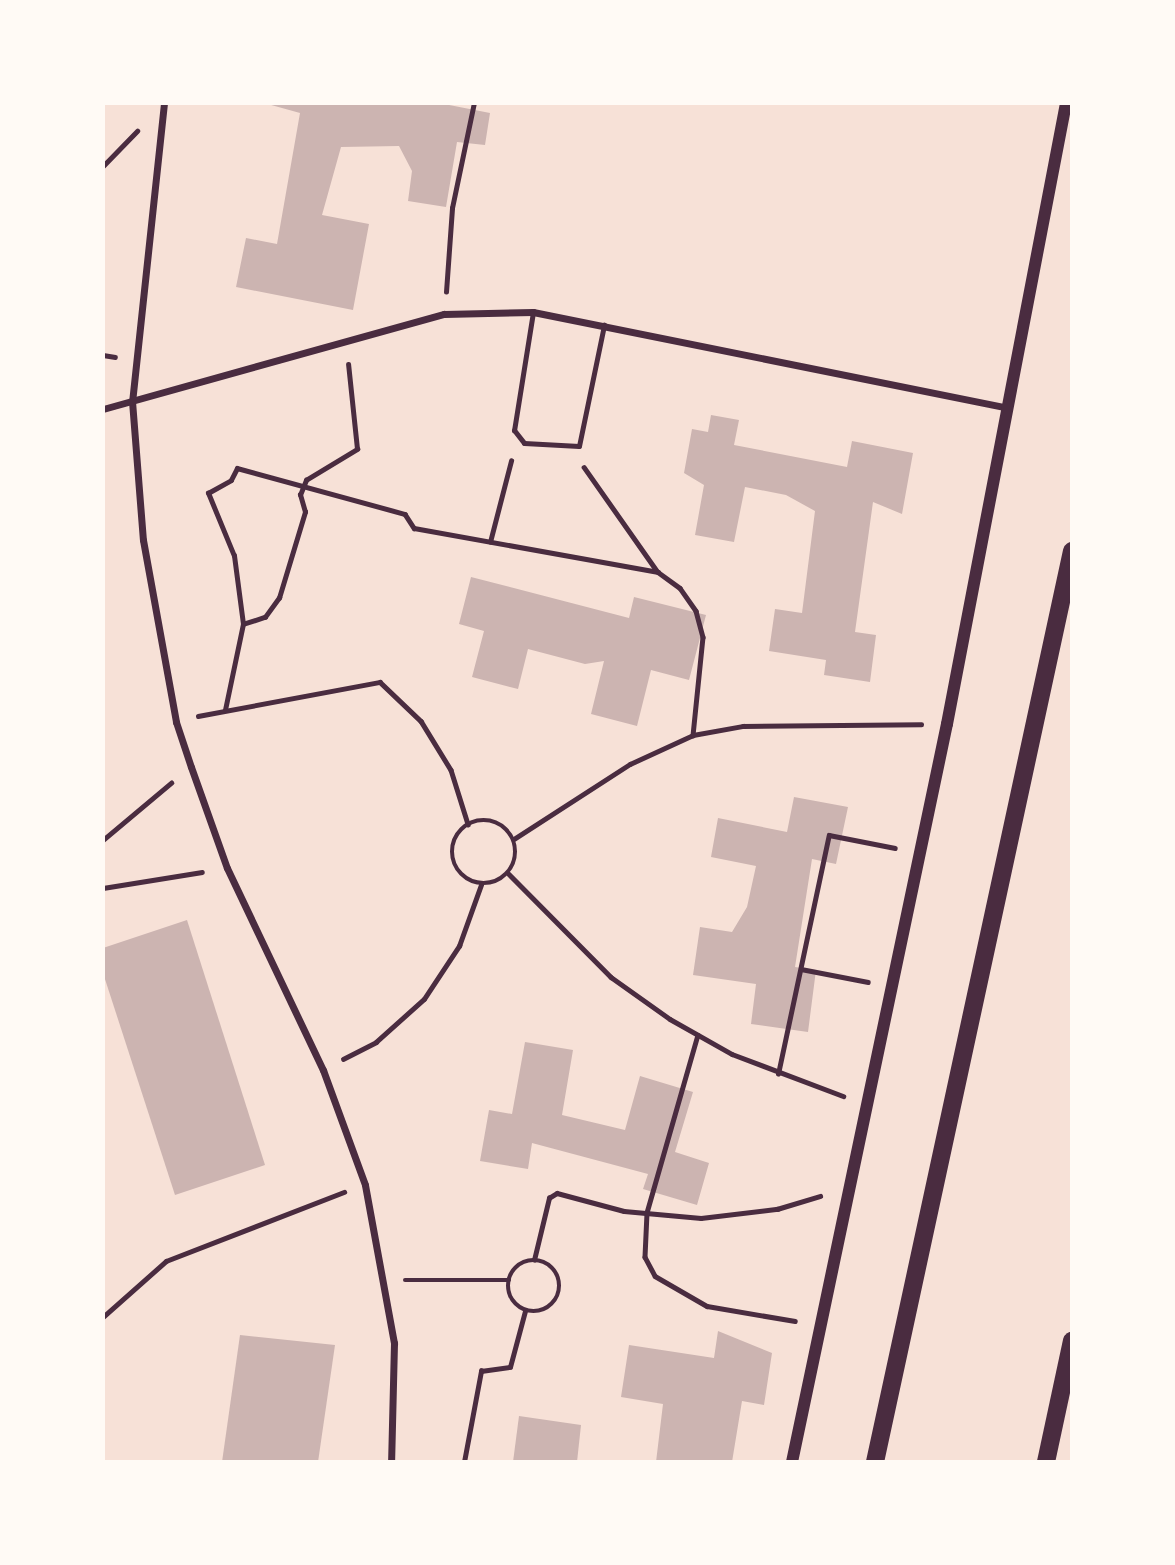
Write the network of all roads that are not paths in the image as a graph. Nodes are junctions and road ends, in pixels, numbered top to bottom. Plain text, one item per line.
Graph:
1 (164, 103) edge
2 (1066, 103) edge
3 (533, 312) junction
4 (604, 325) junction
5 (132, 401) junction
6 (1005, 407) junction
7 (103, 409) edge
8 (1072, 551) edge
9 (1072, 1340) edge
10 (1068, 1380) edge
11 (391, 1462) edge
12 (792, 1462) edge
13 (875, 1462) edge
14 (1046, 1462) edge

1 - 5 street
2 - 6 street
3 - 4 street
3 - 4 lane
3 - 5 street
4 - 6 street
5 - 7 street
5 - 11 street
6 - 12 street
8 - 13 main road
9 - 10 main road
10 - 14 main road

